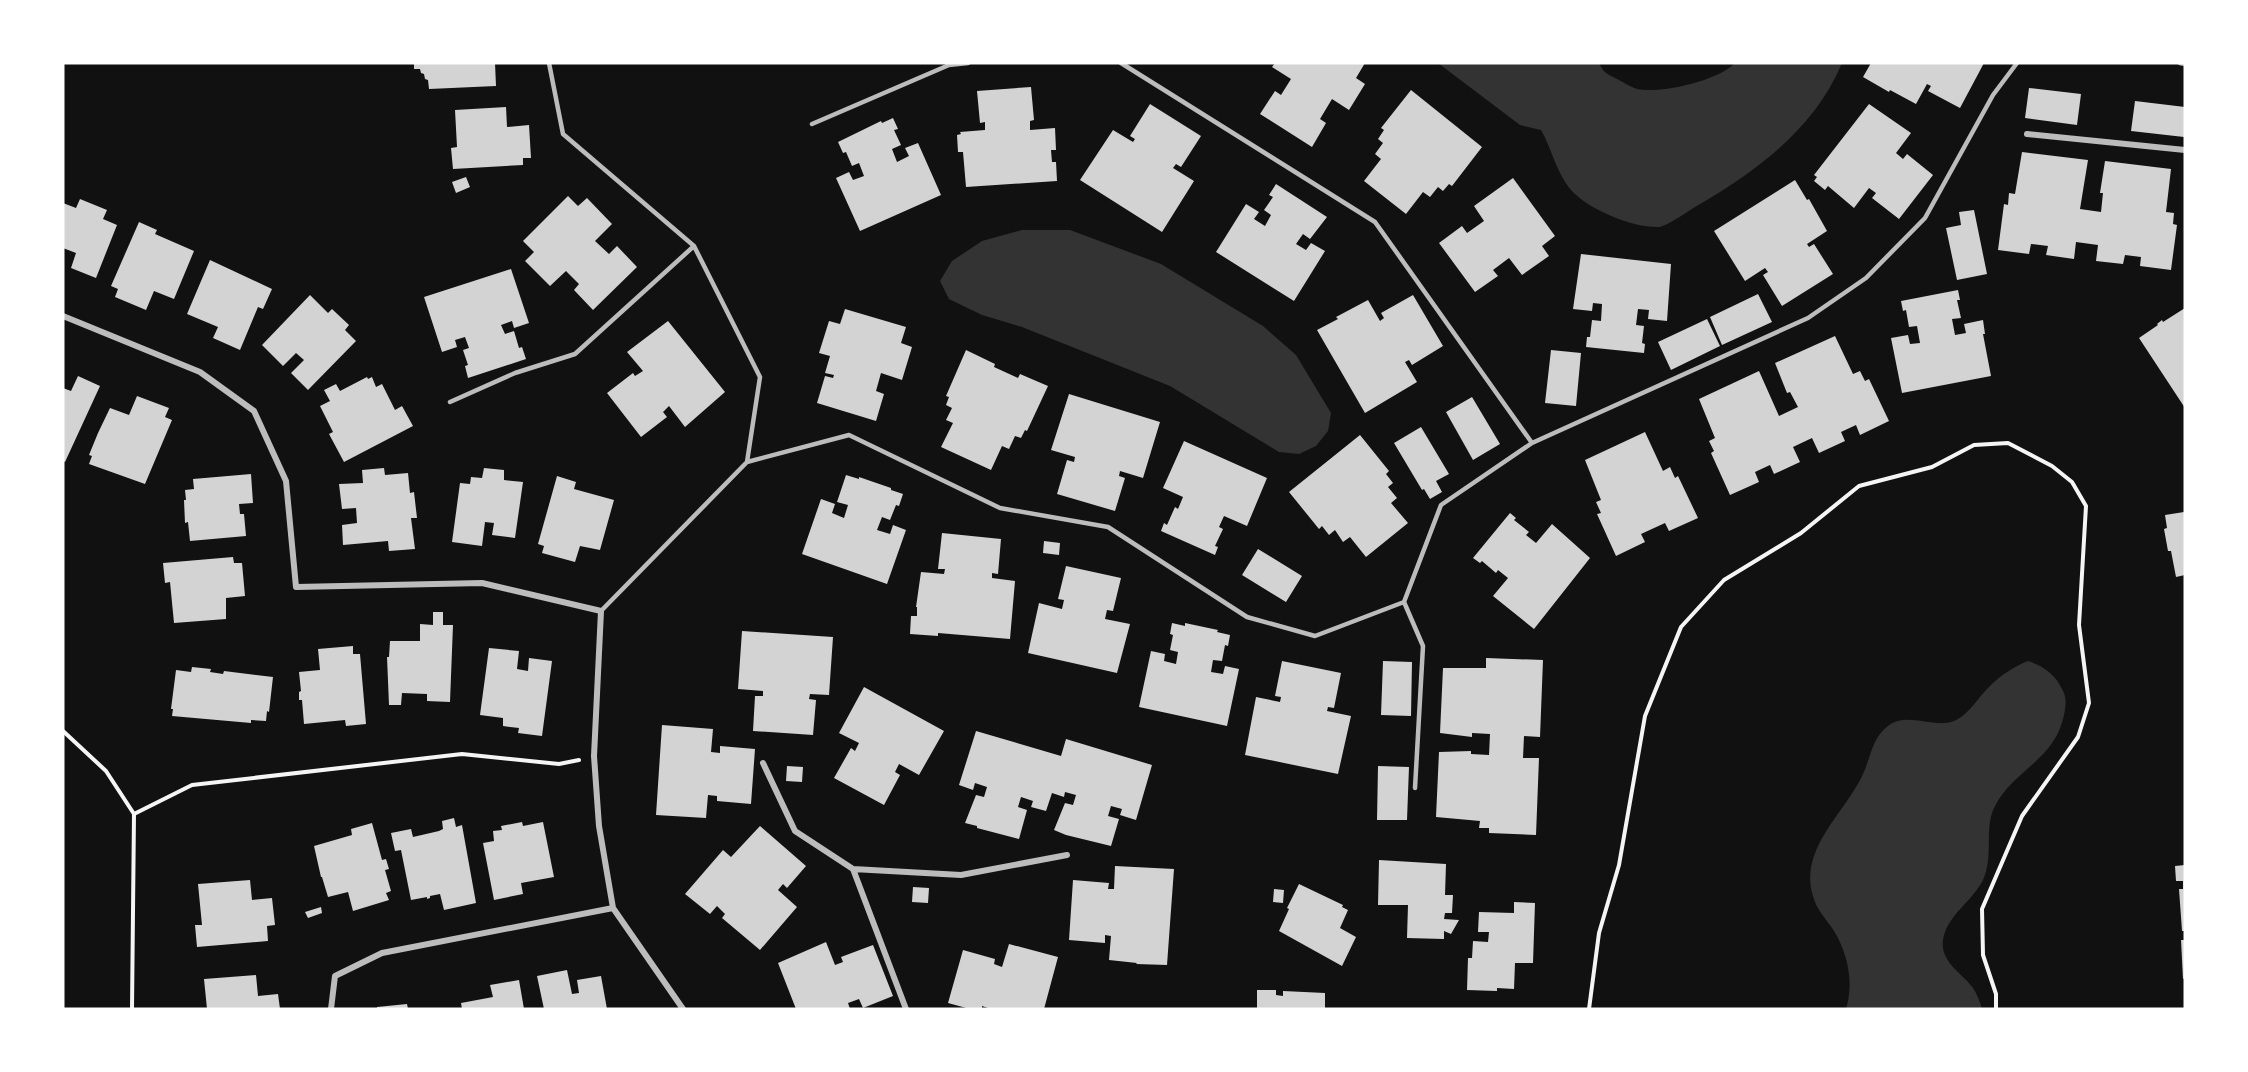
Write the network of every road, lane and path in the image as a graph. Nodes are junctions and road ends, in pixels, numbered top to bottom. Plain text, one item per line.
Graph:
1 (549, 63) edge
2 (968, 63) edge
3 (1122, 63) edge
4 (2017, 63) edge
5 (2180, 63) edge
6 (2185, 64) edge
7 (812, 124) dead end
8 (2027, 134) dead end
9 (2185, 150) edge
10 (694, 246) junction
11 (63, 316) edge
12 (450, 402) dead end
13 (1532, 443) junction
14 (747, 462) junction
15 (1404, 603) junction
16 (601, 611) junction
17 (63, 731) edge
18 (594, 756) junction
19 (763, 763) dead end
20 (1415, 788) dead end
21 (134, 814) junction
22 (1067, 855) dead end
23 (854, 869) junction
24 (613, 908) junction
25 (132, 1009) edge
26 (331, 1009) edge
27 (683, 1009) edge
28 (906, 1009) edge
29 (1589, 1009) edge
30 (1996, 1009) edge

1 - 10 lane
2 - 7 lane
3 - 13 lane
4 - 13 lane
5 - 6 lane
8 - 9 street
10 - 12 lane
10 - 14 lane
11 - 16 street
13 - 15 lane
14 - 15 lane
14 - 16 lane
15 - 20 lane
16 - 18 street
17 - 21 path
18 - 21 path
18 - 24 street
19 - 23 street
21 - 25 path
22 - 23 street
23 - 28 street
24 - 26 street
24 - 27 street
29 - 30 path

